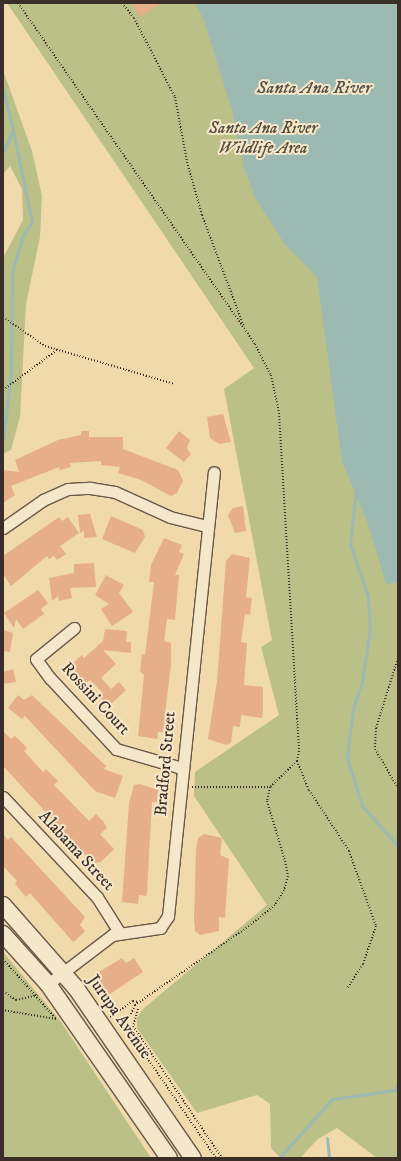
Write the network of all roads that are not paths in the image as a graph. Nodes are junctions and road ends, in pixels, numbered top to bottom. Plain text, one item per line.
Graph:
1 (214, 472) dead end
2 (206, 526) junction
3 (3, 528) edge
4 (74, 628) dead end
5 (182, 768) junction
6 (3, 797) edge
7 (3, 905) edge
8 (119, 932) junction
9 (3, 934) edge
10 (63, 971) junction
11 (42, 990) junction
12 (169, 1158) edge
13 (193, 1158) edge

1 - 2 street, Bradford Street
2 - 3 street
2 - 5 street, Bradford Street
4 - 5 street, Rossini Court
5 - 8 street, Bradford Street
6 - 8 street, Alabama Street
7 - 10 main road, Jurupa Avenue
8 - 10 street, Bradford Street
9 - 11 main road
10 - 11 street, Bradford Street
10 - 13 main road, Jurupa Avenue
11 - 12 main road

